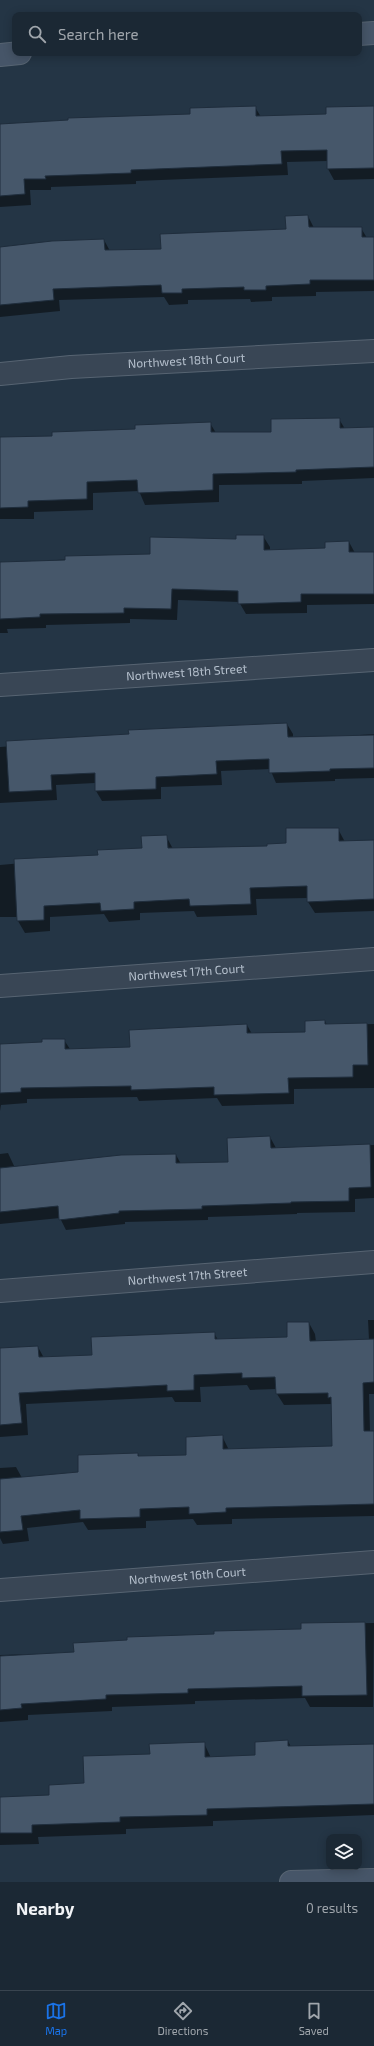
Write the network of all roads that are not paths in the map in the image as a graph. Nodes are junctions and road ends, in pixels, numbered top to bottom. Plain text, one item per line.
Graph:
1 (374, 33) edge
2 (362, 34) edge
3 (12, 54) edge
4 (0, 55) edge
5 (374, 351) edge
6 (0, 374) edge
7 (374, 660) edge
8 (0, 685) edge
9 (374, 959) edge
10 (0, 986) edge
11 (374, 1262) edge
12 (0, 1290) edge
13 (374, 1562) edge
14 (0, 1590) edge
15 (374, 1880) edge
16 (290, 1882) edge

1 - 2 street
3 - 4 street
5 - 6 street, Northwest 18th Court
7 - 8 street, Northwest 18th Street
9 - 10 street, Northwest 17th Court
11 - 12 street, Northwest 17th Street
13 - 14 street, Northwest 16th Court
15 - 16 street

